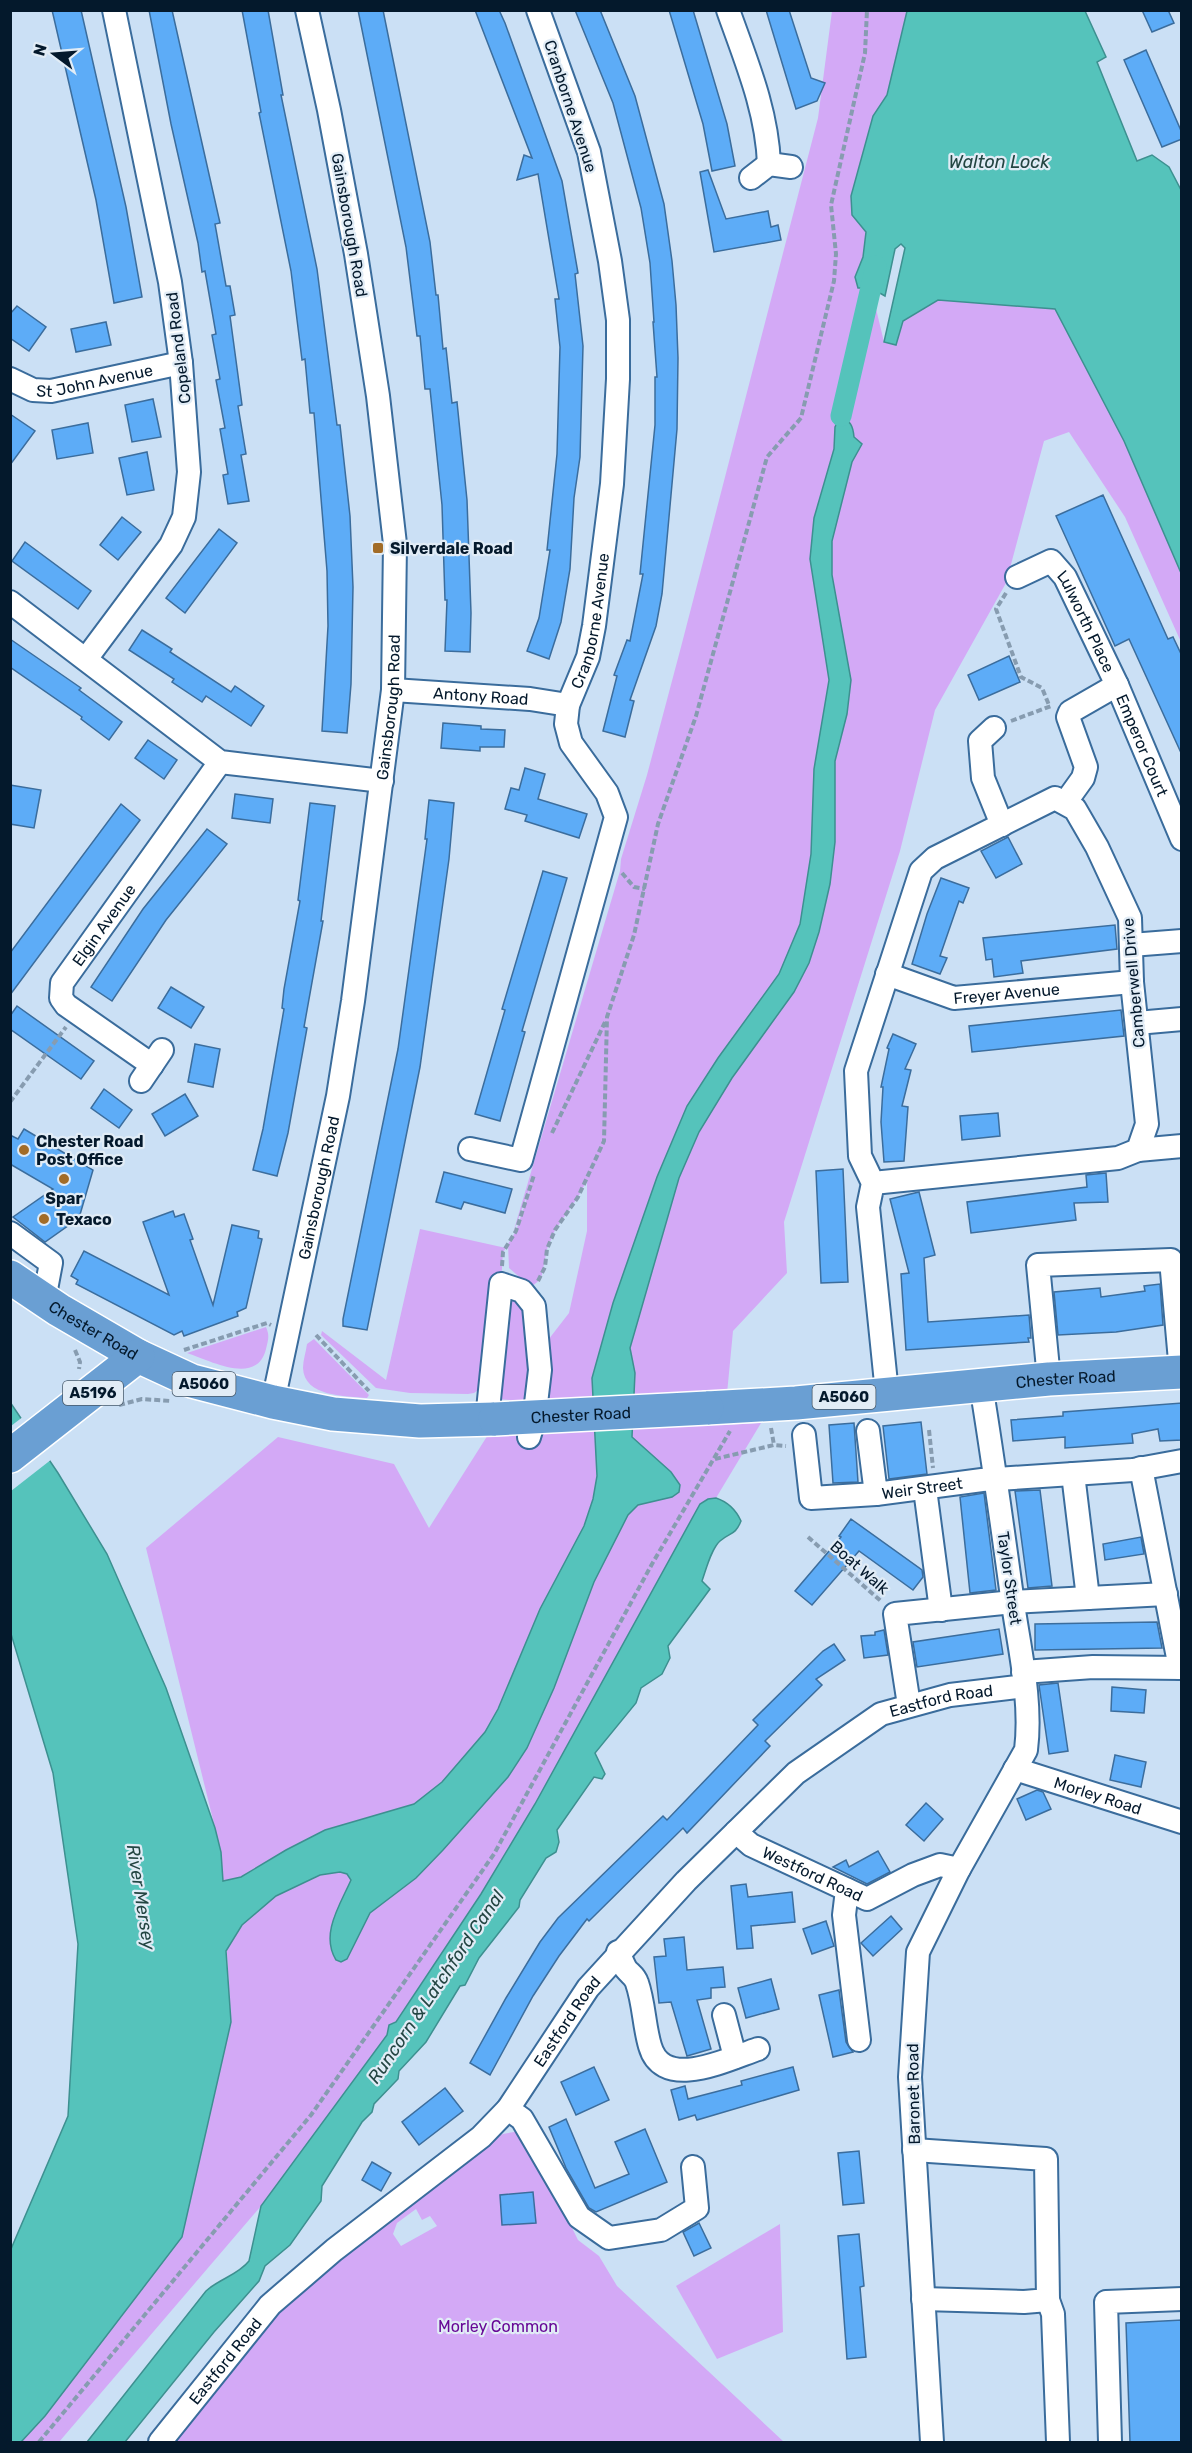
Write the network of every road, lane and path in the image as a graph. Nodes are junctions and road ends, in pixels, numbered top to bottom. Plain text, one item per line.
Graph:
1 (114, 10) edge
2 (307, 10) edge
3 (538, 10) edge
4 (728, 10) edge
5 (867, 10) edge
6 (791, 167) dead end
7 (182, 363) junction
8 (10, 379) edge
9 (1017, 577) joint
10 (10, 602) edge
11 (86, 659) junction
12 (1117, 685) junction
13 (393, 690) junction
14 (568, 705) junction
15 (1059, 708) junction
16 (994, 728) joint
17 (220, 762) junction
18 (382, 781) junction
19 (1065, 803) junction
20 (1002, 825) junction
21 (1182, 839) edge
22 (620, 871) dead end
23 (645, 889) junction
24 (1182, 941) edge
25 (1131, 945) junction
26 (887, 974) junction
27 (1132, 982) junction
28 (77, 1012) junction
29 (607, 1017) junction
30 (1182, 1018) edge
31 (1137, 1023) junction
32 (152, 1065) dead end
33 (10, 1102) edge
34 (551, 1133) dead end
35 (1182, 1146) edge
36 (470, 1149) dead end
37 (1138, 1149) junction
38 (537, 1165) dead end
39 (873, 1183) junction
40 (10, 1233) edge
41 (10, 1277) edge
42 (511, 1288) junction
43 (44, 1300) junction
44 (289, 1330) junction
45 (316, 1335) dead end
46 (178, 1352) dead end
47 (138, 1356) junction
48 (1181, 1372) edge
49 (1049, 1379) junction
50 (981, 1385) junction
51 (887, 1392) junction
52 (373, 1395) dead end
53 (178, 1402) dead end
54 (273, 1402) junction
55 (114, 1407) dead end
56 (720, 1416) junction
57 (491, 1419) junction
58 (770, 1421) dead end
59 (929, 1430) dead end
60 (868, 1431) dead end
61 (529, 1437) dead end
62 (805, 1443) joint
63 (774, 1445) junction
64 (10, 1456) edge
65 (714, 1459) junction
66 (1182, 1461) edge
67 (1141, 1468) junction
68 (1073, 1474) junction
69 (997, 1479) junction
70 (930, 1488) junction
71 (876, 1494) junction
72 (808, 1538) dead end
73 (1166, 1594) junction
74 (1088, 1598) junction
75 (1013, 1602) junction
76 (941, 1610) junction
77 (895, 1614) junction
78 (1181, 1668) edge
79 (1024, 1679) junction
80 (909, 1705) junction
81 (1015, 1769) junction
82 (1182, 1822) edge
83 (736, 1832) junction
84 (959, 1869) junction
85 (847, 1890) junction
86 (618, 1952) junction
87 (724, 2015) dead end
88 (859, 2040) dead end
89 (759, 2049) dead end
90 (735, 2057) junction
91 (508, 2109) junction
92 (914, 2150) junction
93 (693, 2167) dead end
94 (923, 2299) junction
95 (1182, 2299) edge
96 (1048, 2300) junction
97 (39, 2442) edge
98 (160, 2442) edge
99 (932, 2442) edge
100 (1058, 2442) edge
101 (1110, 2442) edge

1 - 7 street, Copeland Road
2 - 13 street, Gainsborough Road
3 - 14 street, Cranborne Avenue
4 - 6 street
5 - 23 path
7 - 8 street, St John Avenue
7 - 11 street, Copeland Road
9 - 12 street, Lulworth Place
9 - 15 path
10 - 11 street
11 - 17 street
12 - 15 street
12 - 21 street, Emperor Court
13 - 14 street, Antony Road
13 - 18 street, Gainsborough Road
14 - 36 street, Cranborne Avenue
15 - 16 path
15 - 19 street
16 - 20 street
17 - 18 street
17 - 28 street, Elgin Avenue
18 - 44 street, Gainsborough Road
19 - 20 street
19 - 25 street, Camberwell Drive
20 - 26 street
22 - 23 path
23 - 29 path
24 - 25 street
25 - 27 street, Camberwell Drive
26 - 27 street, Freyer Avenue
26 - 39 street
27 - 31 street, Camberwell Drive
28 - 32 street, Elgin Avenue
28 - 33 path
29 - 34 path
29 - 42 path
30 - 31 street
31 - 37 street, Camberwell Drive
35 - 37 street
37 - 39 street
38 - 42 path
39 - 51 street
40 - 43 street
41 - 43 highway, Chester Road / A5060
42 - 57 street
42 - 61 street
43 - 47 highway, Chester Road / A5060
44 - 46 path
44 - 54 street, Gainsborough Road
45 - 52 path
47 - 54 highway, Chester Road / A5060
47 - 64 highway, A5196
48 - 49 highway, Chester Road / A5060
48 - 49 street
49 - 50 highway, Chester Road / A5060
50 - 51 highway, Chester Road / A5060
50 - 69 street, Taylor Street
51 - 56 highway, Chester Road / A5060
53 - 55 path
54 - 57 highway, Chester Road / A5060
56 - 57 highway, Chester Road / A5060, bridge
56 - 65 path
58 - 63 path
59 - 70 path
60 - 71 street, Weir Street
62 - 63 path
62 - 71 street
63 - 65 path
65 - 97 path
66 - 67 street, Weir Street
67 - 68 street, Weir Street
67 - 73 street
68 - 69 street, Weir Street
68 - 74 street
69 - 70 street, Weir Street
69 - 75 street, Taylor Street
70 - 71 street, Weir Street
70 - 76 street
72 - 77 path, Boat Walk
73 - 74 street
73 - 78 street
74 - 75 street
75 - 76 street
75 - 79 street, Taylor Street
76 - 77 street
77 - 80 street
78 - 79 street, Eastford Road
79 - 80 street, Eastford Road
79 - 81 street, Taylor Street
80 - 83 street, Eastford Road
81 - 82 street, Morley Road
81 - 84 street, Baronet Road
83 - 85 street, Westford Road
83 - 86 street, Eastford Road
84 - 85 street, Westford Road
84 - 92 street, Baronet Road
85 - 88 street
86 - 90 street
86 - 91 street, Eastford Road
87 - 90 street
89 - 90 street
91 - 93 street
91 - 98 street, Eastford Road
92 - 94 street, Baronet Road
92 - 96 street
94 - 96 street
94 - 99 street, Baronet Road
95 - 101 street
96 - 100 street

